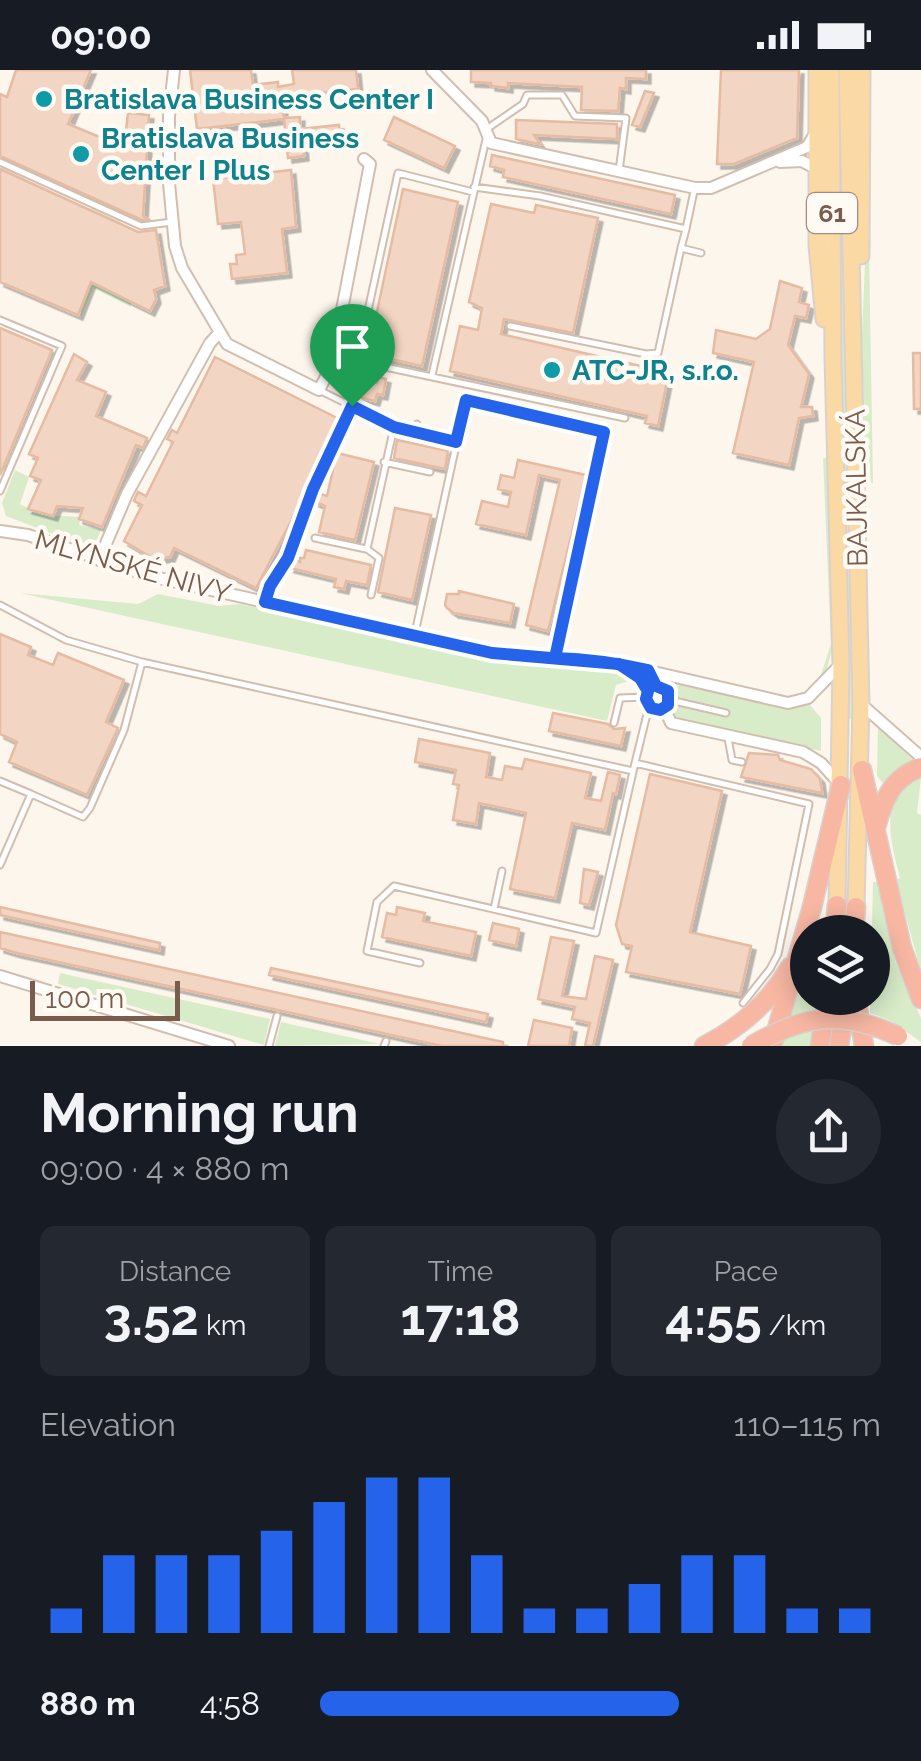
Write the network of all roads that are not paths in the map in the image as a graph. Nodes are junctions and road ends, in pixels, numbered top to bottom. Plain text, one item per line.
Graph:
1 (174, 70) edge
2 (432, 70) edge
3 (818, 70) edge
4 (831, 70) edge
5 (847, 70) edge
6 (862, 70) edge
7 (819, 127) junction
8 (487, 131) junction
9 (364, 159) dead end
10 (0, 162) edge
11 (764, 164) junction
12 (819, 170) junction
13 (619, 171) junction
14 (695, 188) junction
15 (474, 189) junction
16 (172, 222) junction
17 (686, 229) junction
18 (682, 248) junction
19 (700, 253) dead end
20 (0, 320) edge
21 (510, 326) dead end
22 (220, 332) junction
23 (853, 350) junction
24 (833, 357) junction
25 (432, 375) junction
26 (319, 390) junction
27 (352, 406) junction
28 (625, 418) dead end
29 (417, 424) dead end
30 (394, 427) junction
31 (413, 433) junction
32 (456, 442) junction
33 (384, 462) junction
34 (430, 472) dead end
35 (0, 491) edge
36 (0, 531) edge
37 (315, 538) dead end
38 (366, 549) junction
39 (100, 560) junction
40 (371, 595) dead end
41 (265, 602) junction
42 (0, 605) edge
43 (414, 636) junction
44 (555, 658) junction
45 (142, 662) junction
46 (619, 664) junction
47 (841, 664) junction
48 (648, 670) junction
49 (682, 678) junction
50 (653, 694) junction
51 (667, 704) junction
52 (861, 704) junction
53 (726, 713) dead end
54 (614, 723) dead end
55 (728, 735) junction
56 (921, 758) edge
57 (742, 762) dead end
58 (634, 767) junction
59 (921, 767) edge
60 (862, 770) junction
61 (0, 781) edge
62 (841, 785) junction
63 (31, 794) junction
64 (876, 827) junction
65 (0, 866) edge
66 (502, 871) dead end
67 (847, 906) junction
68 (494, 909) junction
69 (808, 915) edge
70 (843, 915) edge
71 (849, 915) edge
72 (420, 962) dead end
73 (790, 965) edge
74 (0, 976) edge
75 (790, 982) edge
76 (921, 999) edge
77 (743, 1003) dead end
78 (825, 1015) edge
79 (844, 1015) edge
80 (859, 1015) edge
81 (277, 1016) dead end
82 (904, 1041) edge
83 (229, 1046) edge
84 (269, 1046) edge
85 (704, 1046) edge
86 (751, 1046) edge
87 (772, 1046) edge
88 (820, 1046) edge
89 (840, 1046) edge
90 (864, 1046) edge

1 - 16 street
2 - 8 street
3 - 7 main road
4 - 24 main road, BAJKALSKÁ / 61
5 - 23 main road, BAJKALSKÁ / 61
6 - 23 main road
7 - 11 street
7 - 12 main road
8 - 13 street
8 - 13 lane
8 - 15 lane
9 - 26 street
10 - 16 lane
11 - 12 street
11 - 14 street
12 - 24 main road
13 - 14 street
14 - 17 lane
15 - 17 lane
15 - 25 lane
15 - 25 lane
16 - 22 street
17 - 18 lane
18 - 19 lane
18 - 21 lane
20 - 35 lane
22 - 26 street
22 - 39 street
23 - 52 main road, BAJKALSKÁ / 61
24 - 47 main road, BAJKALSKÁ / 61
25 - 28 lane
26 - 27 lane
27 - 30 lane
27 - 41 lane
29 - 31 lane
30 - 31 lane
30 - 33 lane
31 - 32 lane
32 - 43 lane
32 - 44 lane
33 - 34 lane
33 - 38 lane
36 - 39 street, MLYNSKÉ NIVY
37 - 38 lane
38 - 40 lane
39 - 41 street, MLYNSKÉ NIVY
41 - 43 street, MLYNSKÉ NIVY
42 - 45 lane
43 - 44 street, MLYNSKÉ NIVY
44 - 46 street, MLYNSKÉ NIVY
45 - 58 lane
45 - 63 lane
46 - 48 street, MLYNSKÉ NIVY
46 - 50 street
47 - 49 street, MLYNSKÉ NIVY
47 - 62 main road, BAJKALSKÁ / 61
48 - 49 street, MLYNSKÉ NIVY
48 - 50 street
49 - 50 street
50 - 51 street
50 - 51 street
50 - 54 lane
50 - 58 lane
51 - 53 lane
51 - 55 street
52 - 56 street
52 - 60 main road, BAJKALSKÁ / 61
55 - 57 lane
55 - 62 street
58 - 68 lane
58 - 77 lane
59 - 64 highway
60 - 64 highway, 61
60 - 67 main road, BAJKALSKÁ
61 - 63 lane
62 - 67 main road, BAJKALSKÁ
62 - 69 highway
63 - 65 lane
64 - 76 highway, 61
66 - 68 lane
67 - 70 highway
67 - 71 highway
68 - 72 lane
73 - 85 highway
74 - 83 street
75 - 87 highway
78 - 88 highway
79 - 89 highway
80 - 90 highway
81 - 84 lane
82 - 86 highway, bridge

